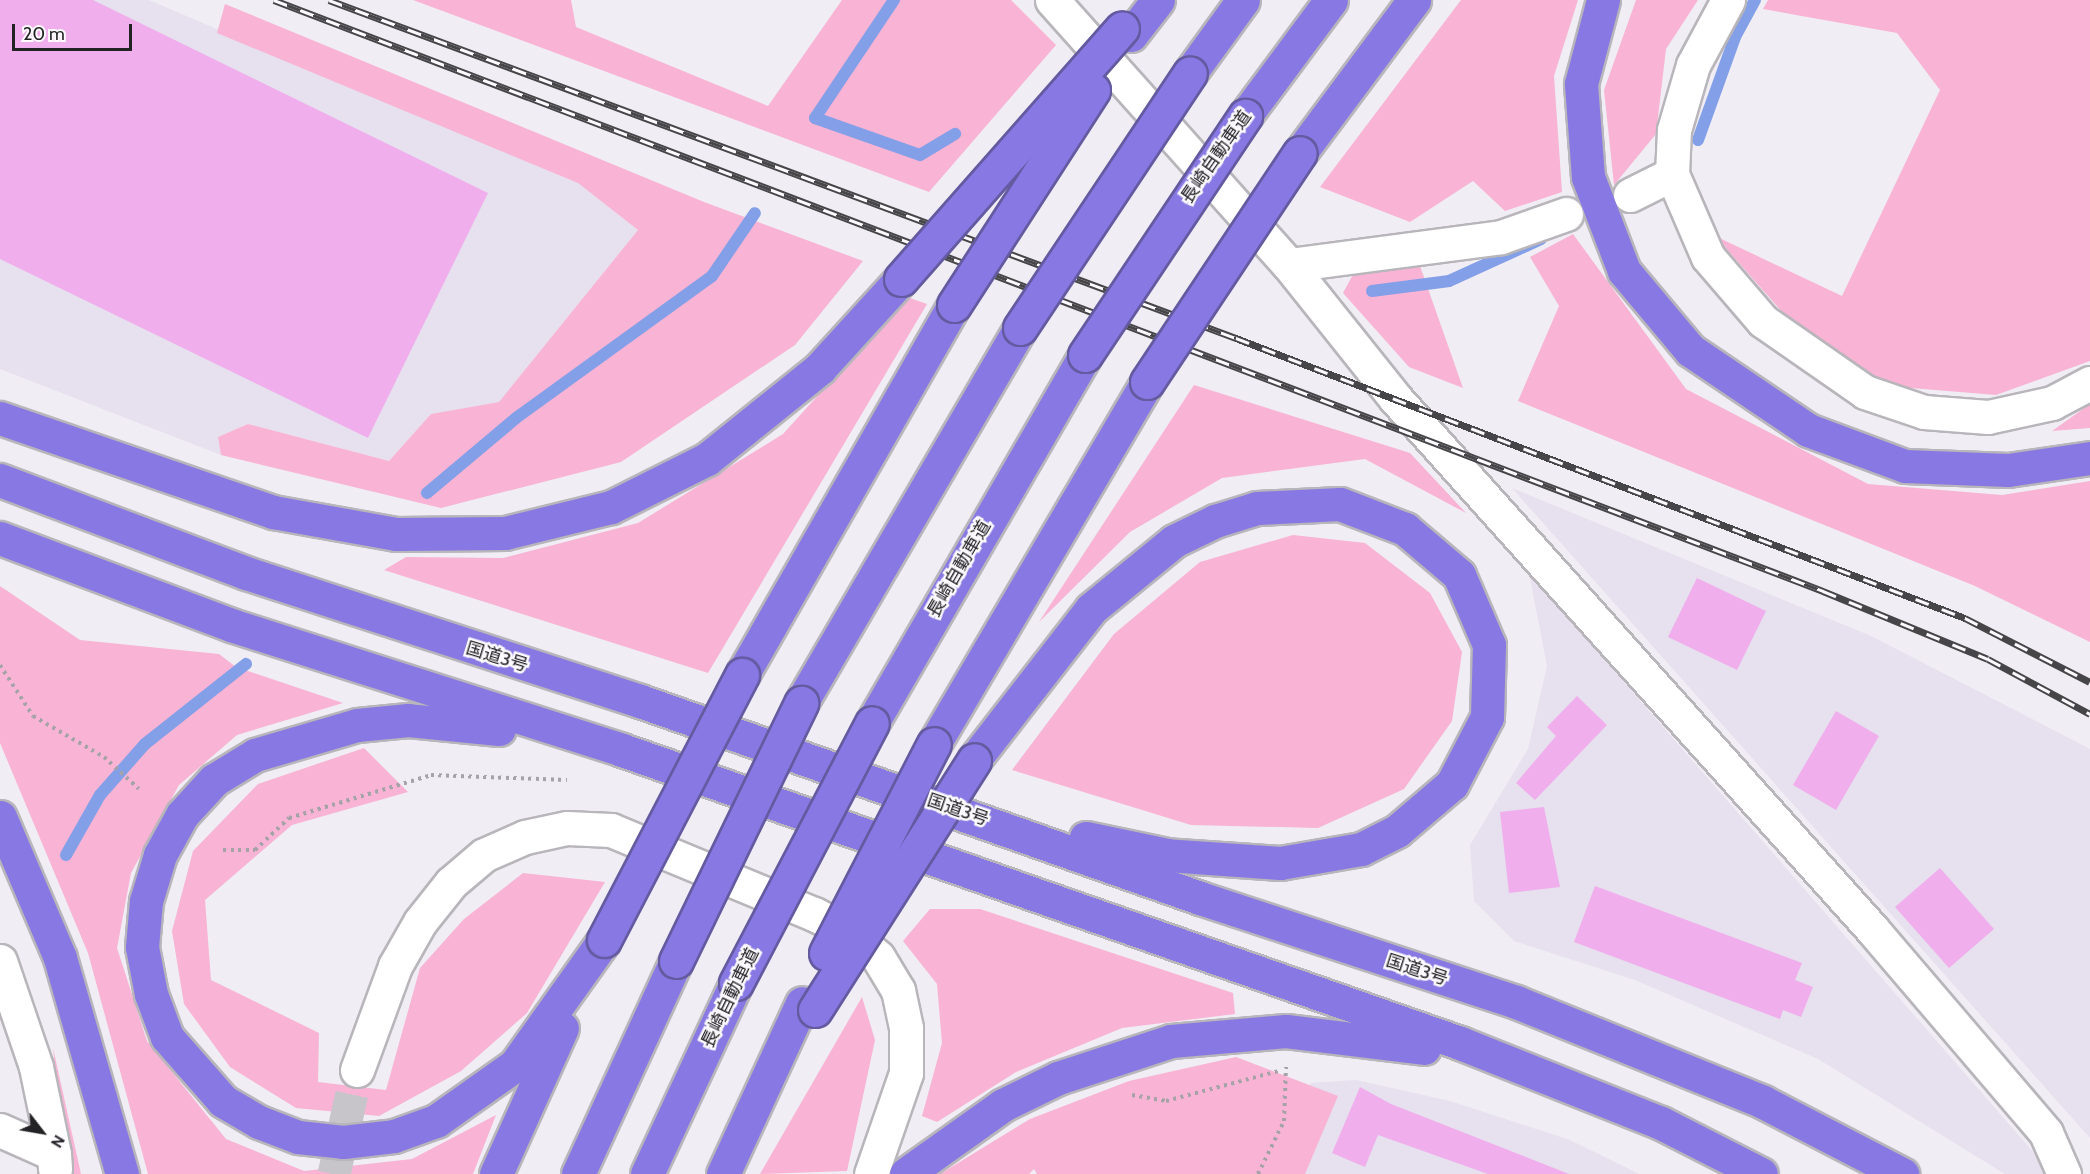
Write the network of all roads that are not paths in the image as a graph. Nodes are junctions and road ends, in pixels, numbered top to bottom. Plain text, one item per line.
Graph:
1 (1052, 0) edge
2 (1145, 0) edge
3 (1158, 0) edge
4 (1243, 0) edge
5 (1331, 0) edge
6 (1414, 0) edge
7 (1603, 0) edge
8 (1728, 0) edge
9 (1126, 32) junction
10 (1672, 174) junction
11 (1630, 195) dead end
12 (1566, 214) dead end
13 (1289, 265) junction
14 (2090, 383) edge
15 (0, 418) edge
16 (2090, 458) edge
17 (0, 480) edge
18 (0, 538) edge
19 (622, 750) junction
20 (970, 813) junction
21 (0, 817) edge
22 (604, 940) junction
23 (0, 961) edge
24 (808, 1006) junction
25 (357, 1070) tunnel mouth
26 (1580, 1088) junction
27 (0, 1130) edge
28 (54, 1164) edge
29 (122, 1174) edge
30 (496, 1174) edge
31 (578, 1174) edge
32 (647, 1174) edge
33 (724, 1174) edge
34 (872, 1174) edge
35 (906, 1174) edge
36 (1761, 1174) edge
37 (1902, 1174) edge
38 (2064, 1174) edge

1 - 13 street
2 - 9 highway
3 - 9 highway
4 - 31 highway, bridge
5 - 32 highway, 長崎自動車道, bridge
6 - 24 highway, bridge
7 - 16 highway
8 - 10 street
9 - 15 highway, bridge
9 - 22 highway, bridge
10 - 11 street
10 - 14 street
12 - 13 street
13 - 38 street
17 - 20 highway, 国道3号
18 - 19 highway
19 - 22 highway
19 - 26 highway
20 - 24 highway, bridge
20 - 37 highway, 国道3号
21 - 29 highway
22 - 30 highway
23 - 28 street
24 - 33 highway
25 - 34 street
26 - 35 highway
26 - 36 highway
27 - 28 street

